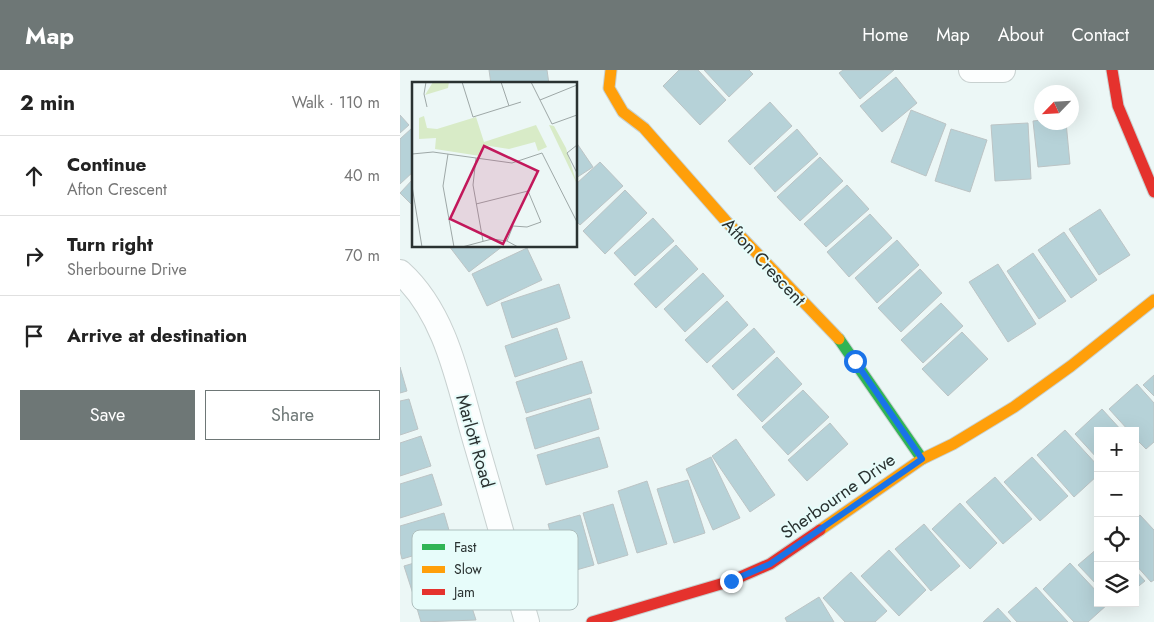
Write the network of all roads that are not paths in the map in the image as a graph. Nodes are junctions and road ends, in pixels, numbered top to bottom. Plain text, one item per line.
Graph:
1 (610, 70) edge
2 (971, 70) edge
3 (1003, 70) edge
4 (1112, 70) edge
5 (1154, 192) edge
6 (400, 272) edge
7 (1154, 300) edge
8 (922, 459) junction
9 (501, 530) edge
10 (592, 622) edge

1 - 8 street, Afton Crescent
2 - 3 street
4 - 5 street
6 - 9 street, Marlott Road
7 - 8 street, Sherbourne Drive
8 - 10 street, Sherbourne Drive

